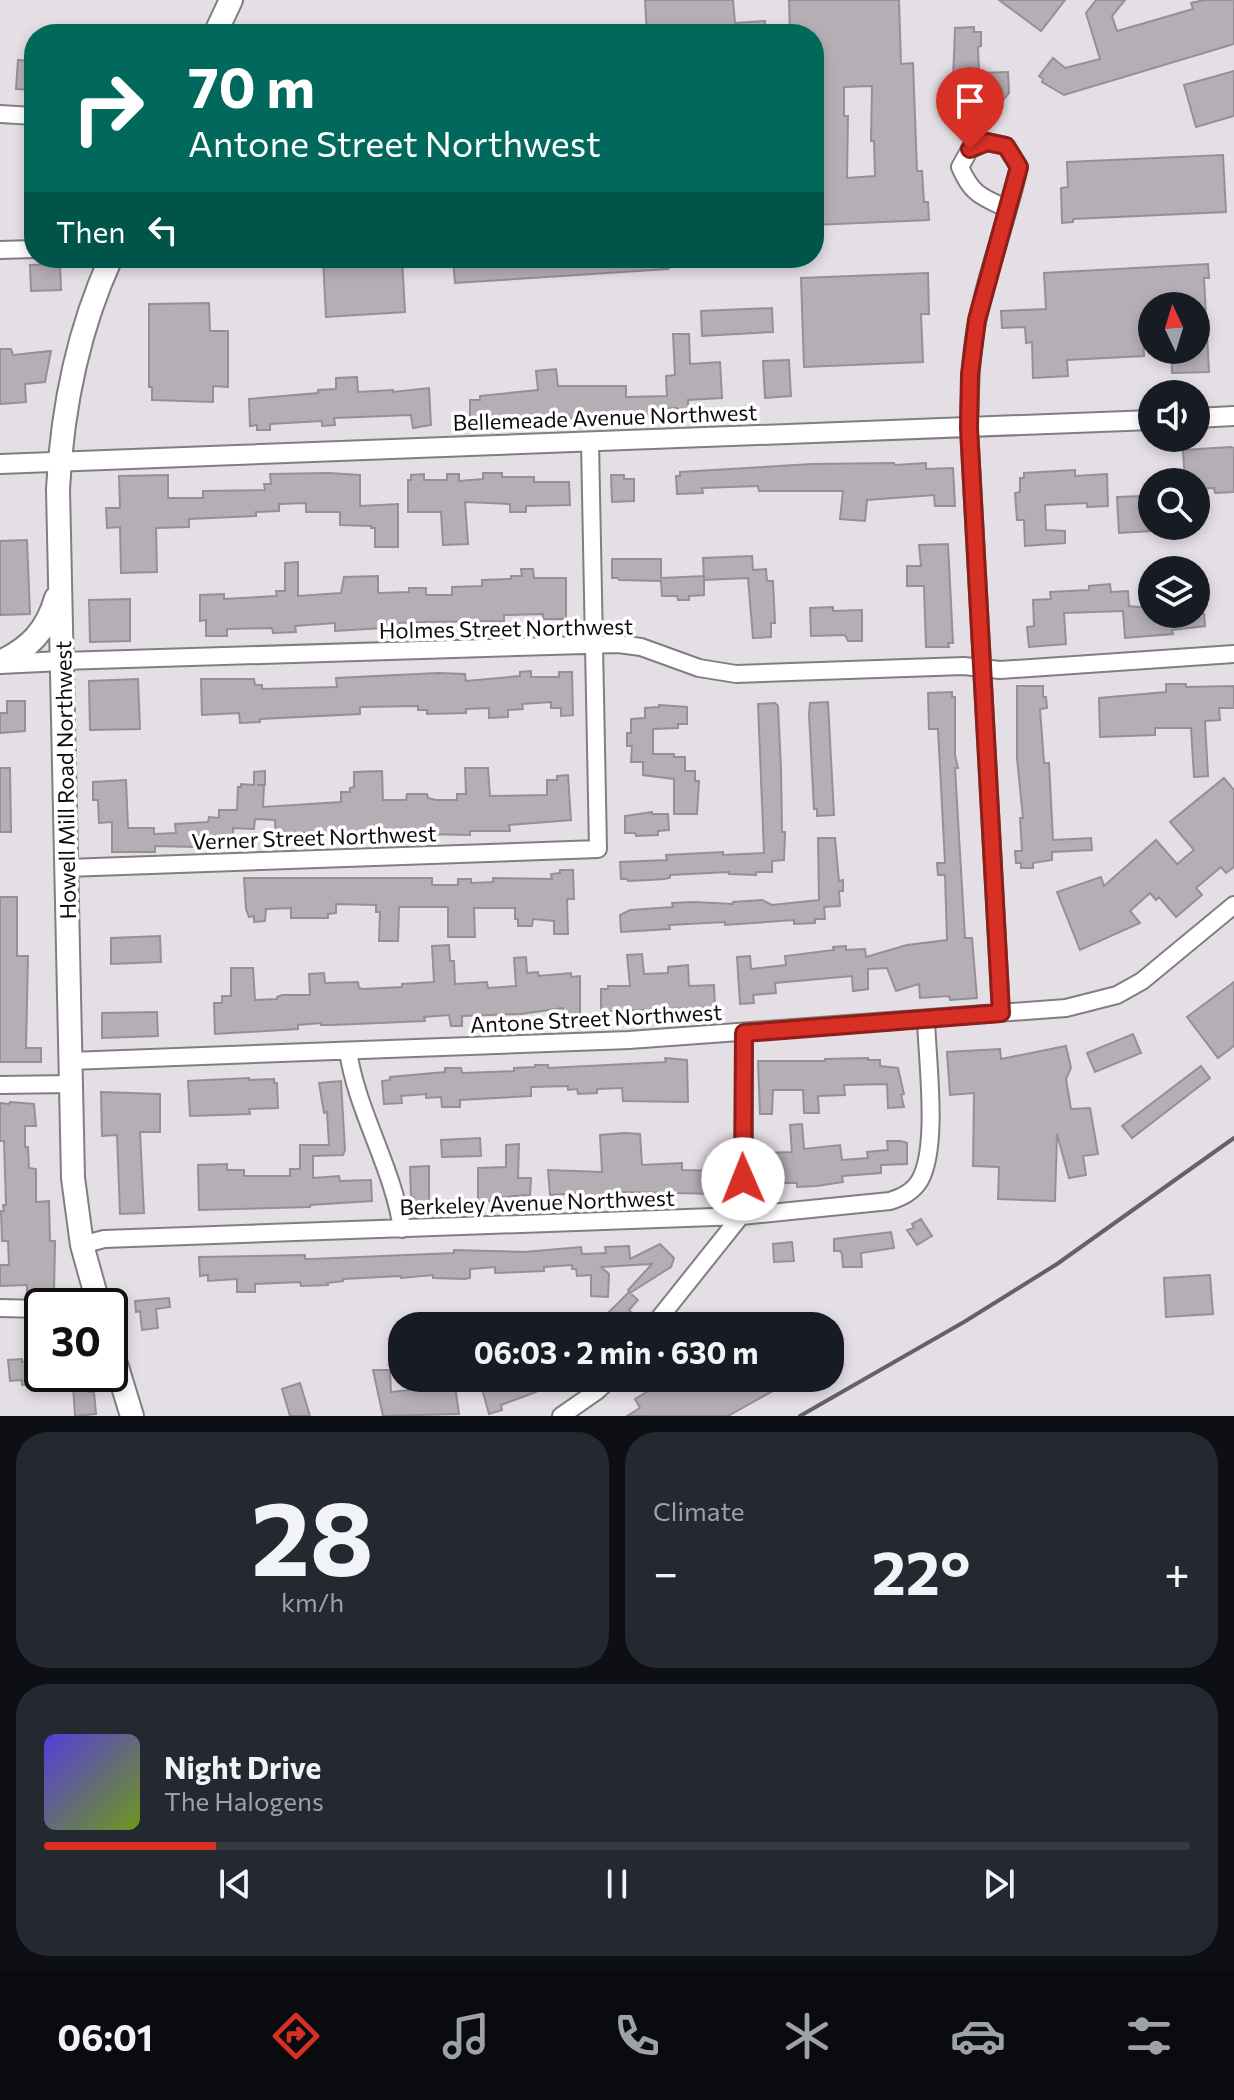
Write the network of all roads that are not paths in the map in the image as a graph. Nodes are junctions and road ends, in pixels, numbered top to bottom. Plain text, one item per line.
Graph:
1 (231, 0) edge
2 (220, 24) edge
3 (0, 114) edge
4 (24, 115) edge
5 (1008, 209) dead end
6 (24, 249) edge
7 (0, 250) edge
8 (107, 268) edge
9 (1234, 416) edge
10 (1210, 417) edge
11 (1138, 421) edge
12 (969, 428) junction
13 (590, 442) junction
14 (60, 460) junction
15 (0, 464) edge
16 (60, 581) junction
17 (594, 644) junction
18 (1234, 654) edge
19 (62, 661) junction
20 (0, 663) edge
21 (982, 668) junction
22 (67, 868) junction
23 (1234, 905) edge
24 (1001, 1013) junction
25 (926, 1019) junction
26 (744, 1033) junction
27 (348, 1051) junction
28 (70, 1061) junction
29 (71, 1084) junction
30 (0, 1085) edge
31 (741, 1216) junction
32 (402, 1229) junction
33 (82, 1245) junction
34 (93, 1288) edge
35 (0, 1308) edge
36 (24, 1309) edge
37 (664, 1312) edge
38 (125, 1392) edge
39 (594, 1392) edge
40 (132, 1416) edge
41 (561, 1416) edge

1 - 2 main road
3 - 4 street
5 - 12 street
6 - 7 street
8 - 14 main road, Howell Mill Road Northwest
9 - 10 street
11 - 12 street, Bellemeade Avenue Northwest
12 - 13 street, Bellemeade Avenue Northwest
12 - 21 street
13 - 14 street, Bellemeade Avenue Northwest
13 - 17 street
14 - 15 street, Bellemeade Avenue Northwest
14 - 16 main road, Howell Mill Road Northwest
16 - 19 main road, Howell Mill Road Northwest
16 - 20 main road
17 - 19 street, Holmes Street Northwest
17 - 21 street, Holmes Street Northwest
17 - 22 street, Verner Street Northwest
18 - 21 street, Holmes Street Northwest
19 - 20 street
19 - 22 main road, Howell Mill Road Northwest
21 - 24 street
22 - 28 main road, Howell Mill Road Northwest
23 - 24 street, Antone Street Northwest
24 - 25 street, Antone Street Northwest
25 - 26 street, Antone Street Northwest
25 - 31 street, Berkeley Avenue Northwest
26 - 27 street, Antone Street Northwest
26 - 31 street
27 - 28 street, Antone Street Northwest
27 - 32 street
28 - 29 main road, Howell Mill Road Northwest
29 - 30 street
29 - 33 main road, Howell Mill Road Northwest
31 - 32 street, Berkeley Avenue Northwest
31 - 37 street
32 - 33 street, Berkeley Avenue Northwest
33 - 34 main road, Howell Mill Road Northwest
35 - 36 street
38 - 40 main road
39 - 41 street

